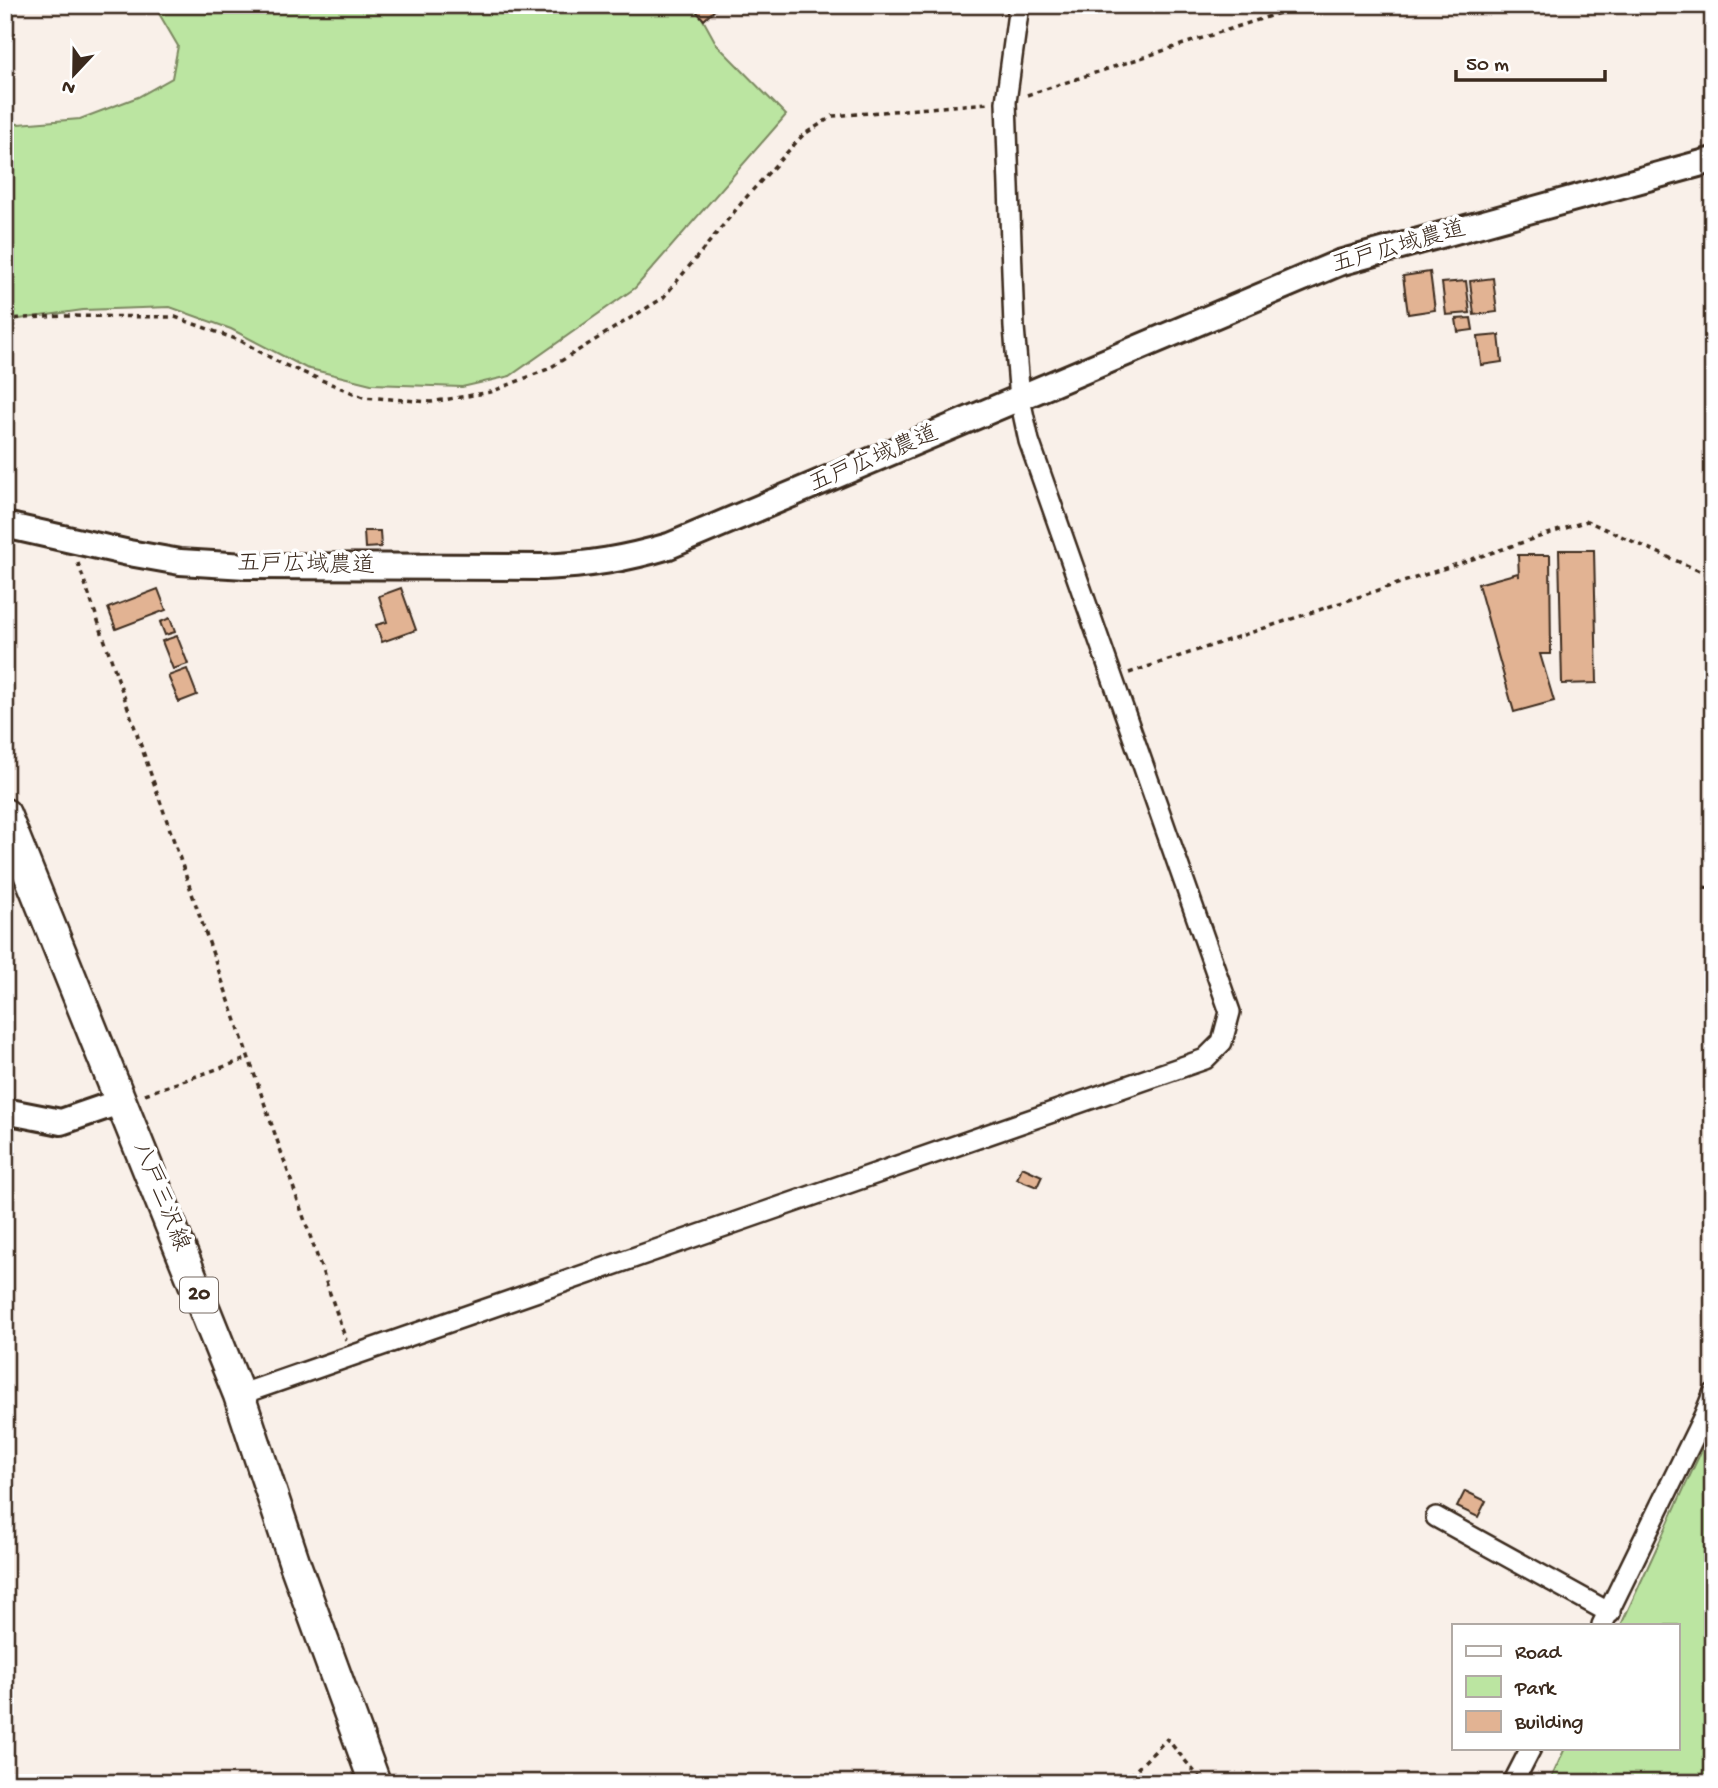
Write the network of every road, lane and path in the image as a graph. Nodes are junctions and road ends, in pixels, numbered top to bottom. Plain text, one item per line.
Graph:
1 (1019, 5) edge
2 (1304, 5) edge
3 (1006, 102) junction
4 (1713, 160) edge
5 (5, 319) edge
6 (1020, 399) junction
7 (5, 525) edge
8 (71, 541) junction
9 (1713, 577) edge
10 (1111, 679) junction
11 (5, 814) edge
12 (1704, 887) dead end
13 (1713, 889) edge
14 (248, 1058) junction
15 (122, 1101) junction
16 (5, 1111) edge
17 (351, 1356) junction
18 (1713, 1394) edge
19 (239, 1395) junction
20 (1436, 1517) dead end
21 (1606, 1619) edge
22 (1530, 1750) edge
23 (375, 1783) edge
24 (1124, 1783) edge
25 (1204, 1783) edge
26 (1513, 1783) edge

1 - 3 street
2 - 3 path
3 - 5 path
3 - 6 street
4 - 6 street, 五戸広域農道
6 - 8 street, 五戸広域農道
6 - 10 street
7 - 8 street, 五戸広域農道
8 - 14 path
9 - 10 path
10 - 17 street
11 - 15 main road, 八戸三沢線 / 20
12 - 13 path
14 - 15 path
14 - 17 path
15 - 16 street
15 - 19 main road, 八戸三沢線 / 20
17 - 19 street
18 - 21 street
19 - 23 main road, 八戸三沢線 / 20
20 - 21 street
22 - 26 street
24 - 25 path

